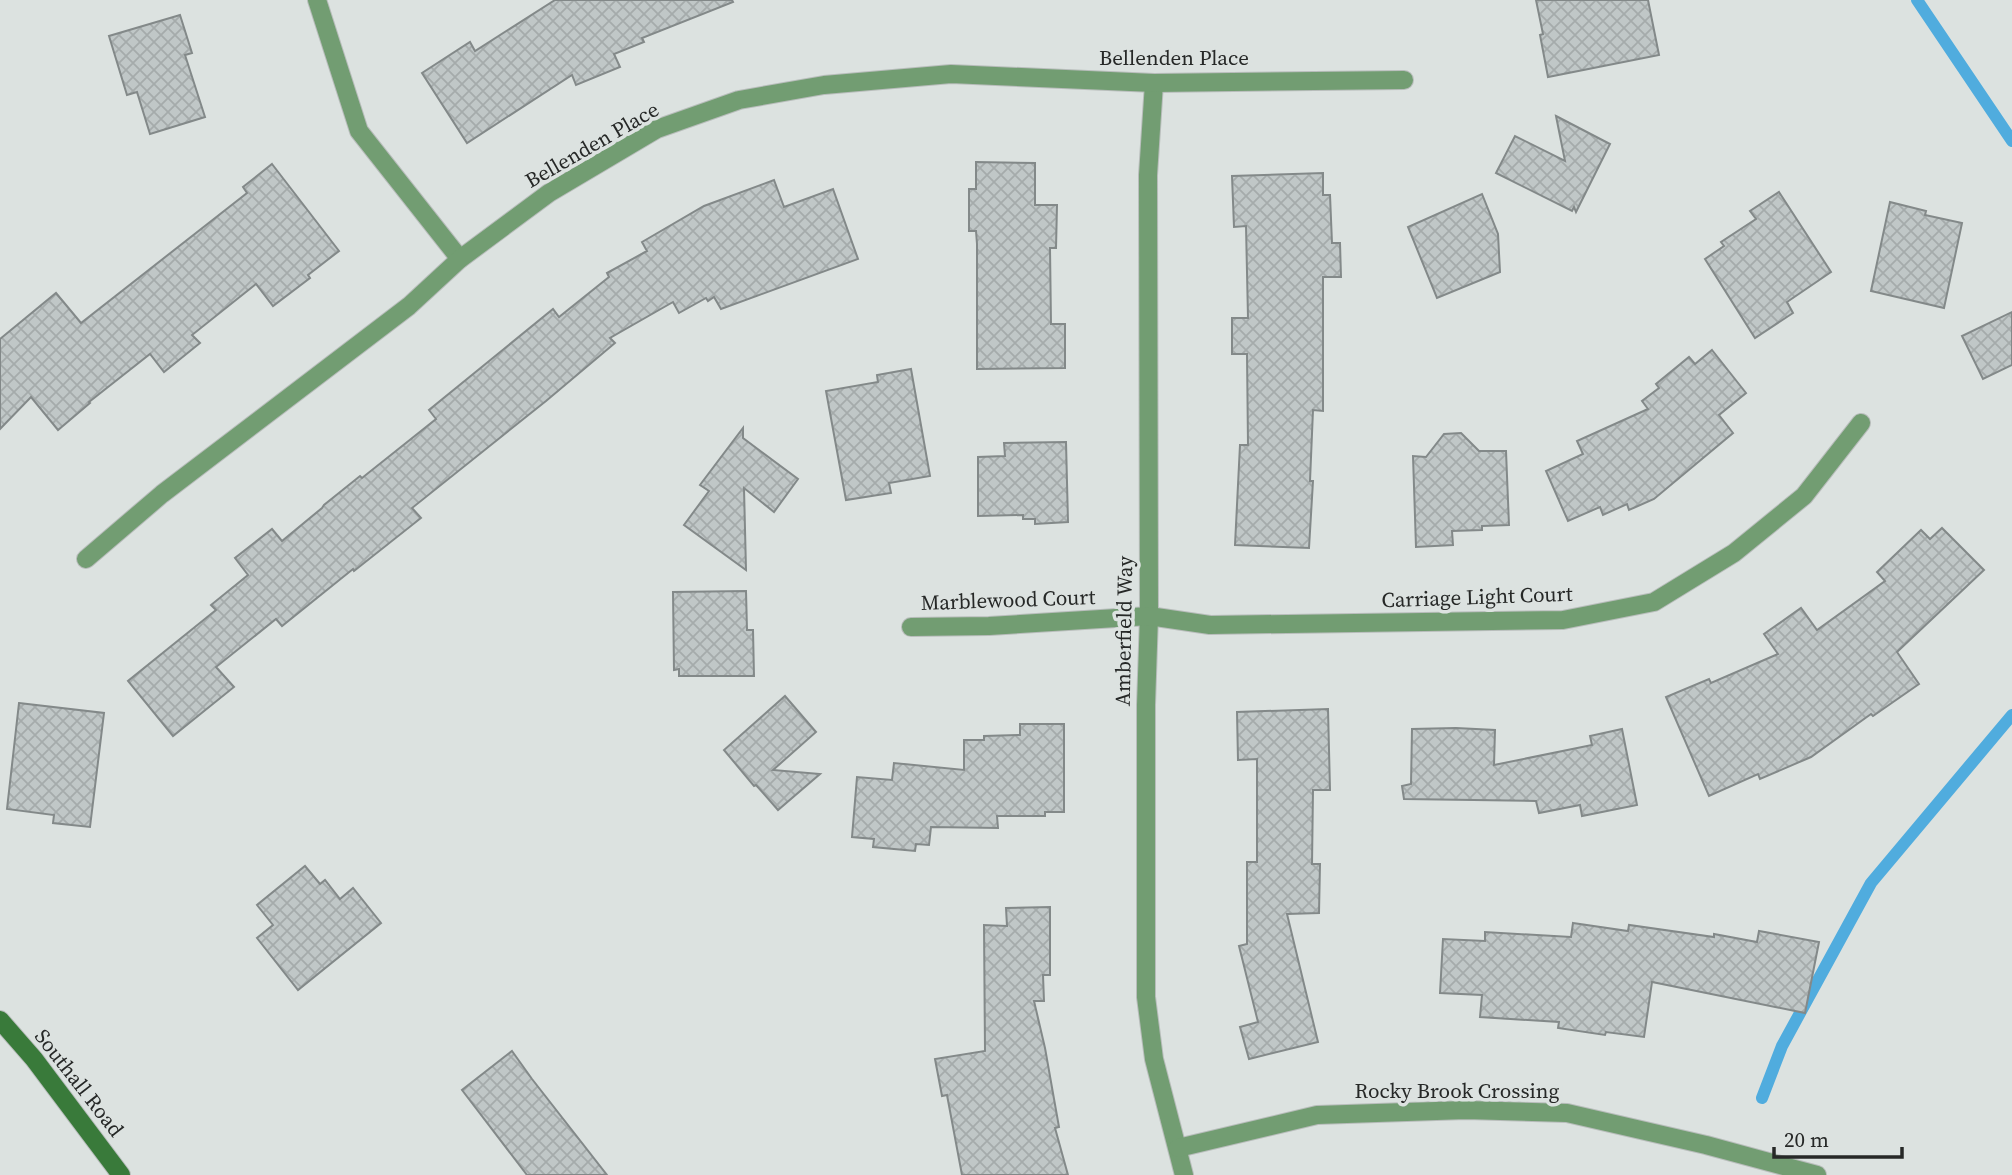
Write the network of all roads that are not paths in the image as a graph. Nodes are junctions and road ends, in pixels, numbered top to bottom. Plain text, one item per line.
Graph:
1 (317, 0) edge
2 (1404, 80) dead end
3 (1154, 83) junction
4 (460, 259) junction
5 (1861, 423) dead end
6 (86, 559) dead end
7 (1149, 616) junction
8 (911, 627) dead end
9 (0, 1020) edge
10 (1178, 1148) junction
11 (121, 1175) edge
12 (1184, 1175) edge
13 (1817, 1175) edge

1 - 4 street
2 - 3 street, Bellenden Place
3 - 4 street, Bellenden Place
3 - 7 street, Amberfield Way
4 - 6 street, Bellenden Place
5 - 7 street, Carriage Light Court
7 - 8 street, Marblewood Court
7 - 10 street, Amberfield Way
9 - 11 street, Southall Road
10 - 12 street, Amberfield Way
10 - 13 street, Rocky Brook Crossing

